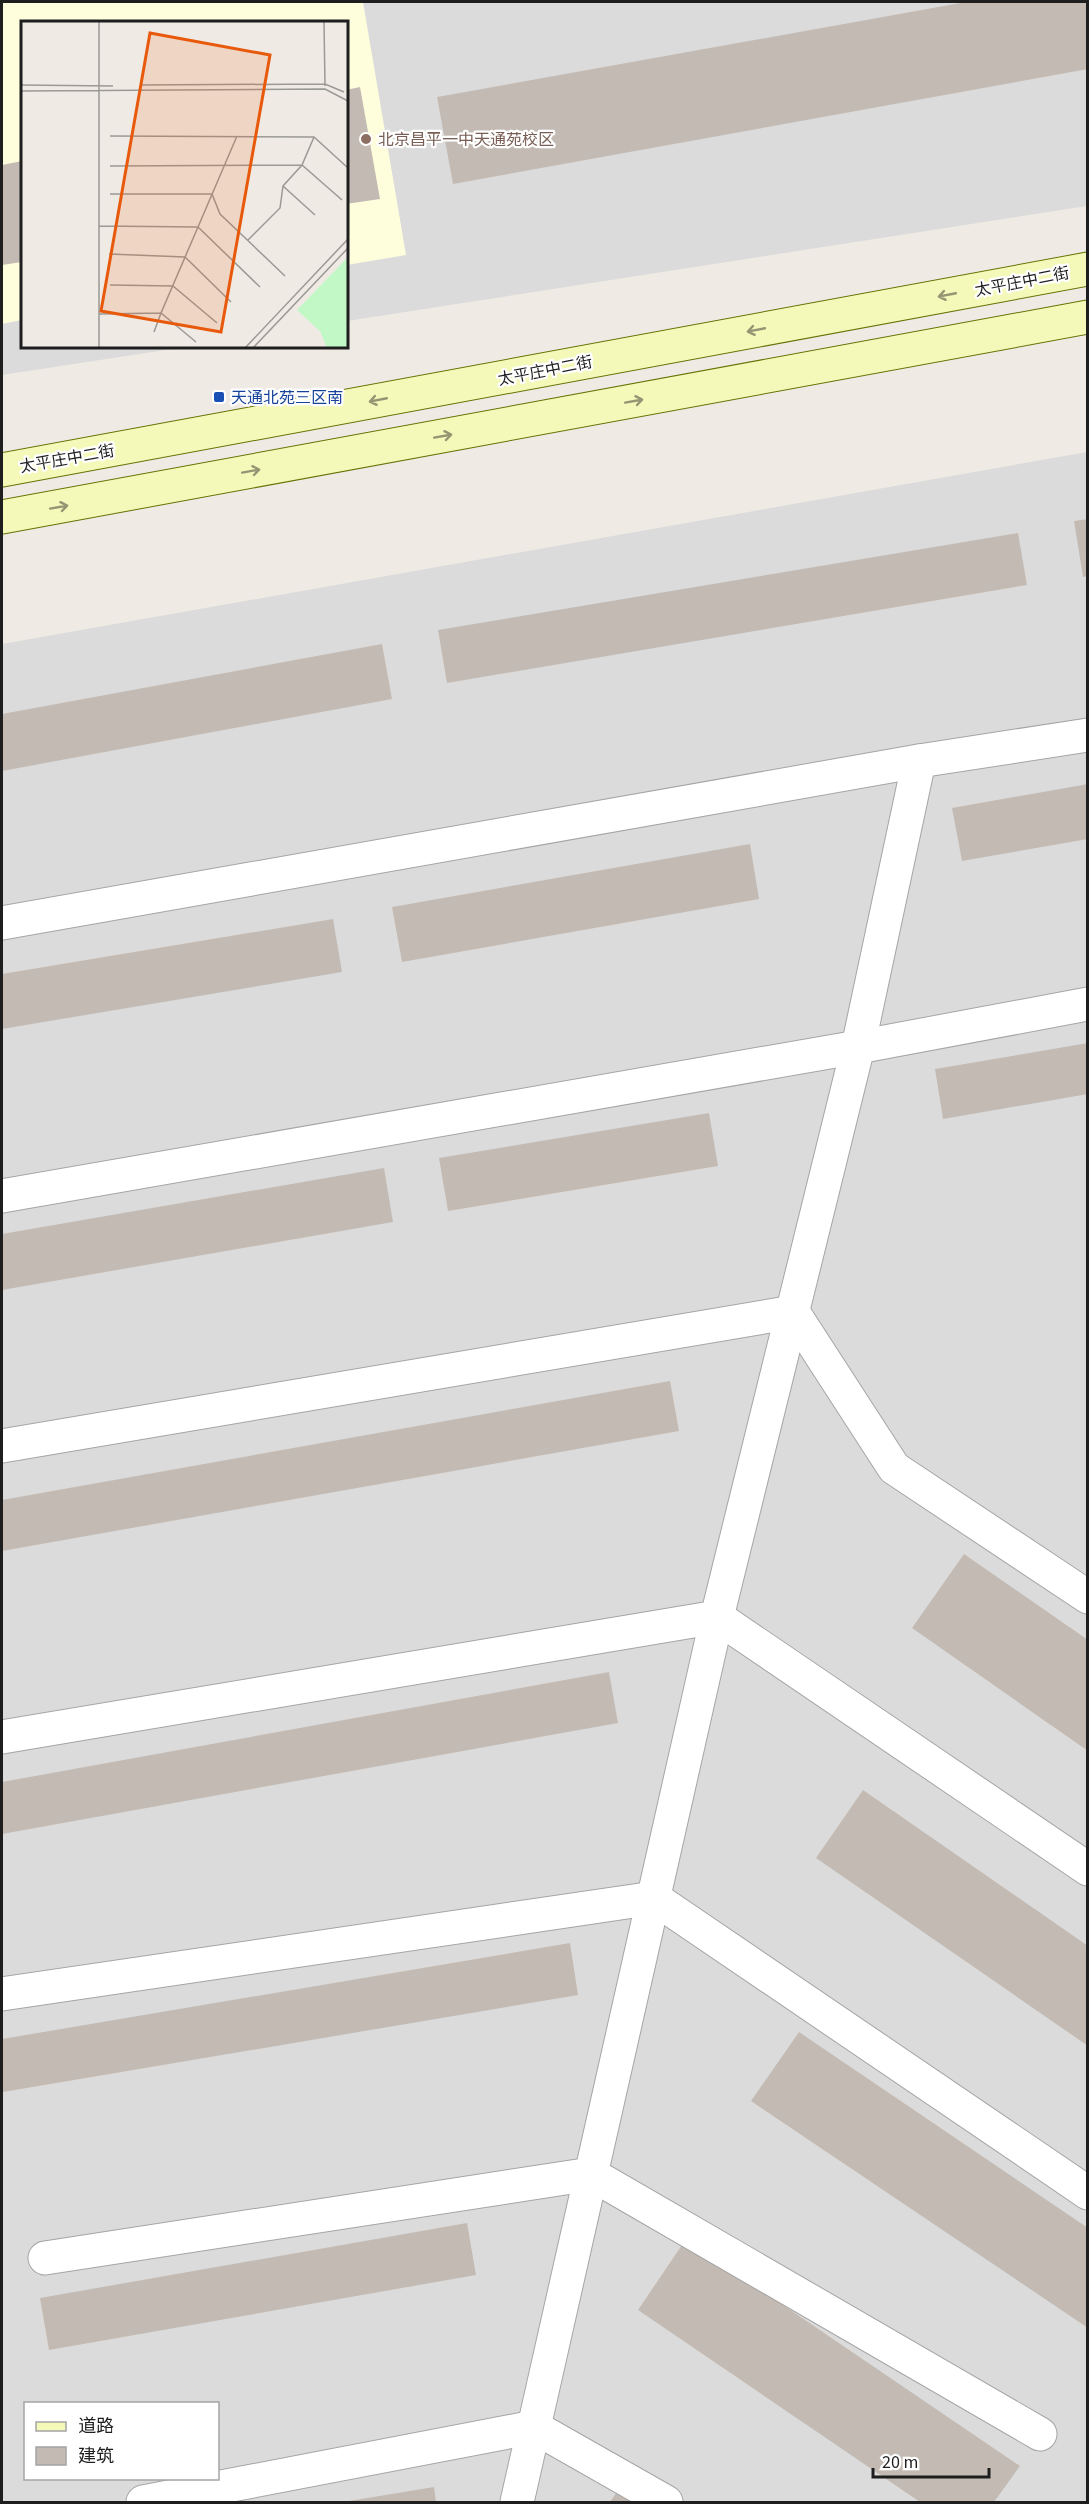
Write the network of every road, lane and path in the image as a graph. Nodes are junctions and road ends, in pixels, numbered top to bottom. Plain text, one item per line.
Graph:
1 (1088, 269) edge
2 (1088, 317) edge
3 (2, 470) edge
4 (2, 517) edge
5 (1088, 735) edge
6 (919, 761) junction
7 (2, 923) edge
8 (1088, 1004) edge
9 (858, 1047) junction
10 (2, 1196) edge
11 (792, 1312) junction
12 (2, 1446) edge
13 (1088, 1597) edge
14 (717, 1617) junction
15 (2, 1737) edge
16 (1088, 1869) edge
17 (654, 1898) junction
18 (2, 1994) edge
19 (591, 2174) junction
20 (1088, 2193) edge
21 (45, 2258) dead end
22 (534, 2427) junction
23 (1040, 2434) dead end
24 (143, 2502) edge
25 (517, 2502) edge
26 (666, 2502) edge

1 -> 3 main road, 太平庄中二街
4 -> 2 main road
5 - 6 street
6 - 7 street
6 - 9 street
8 - 9 street
9 - 10 street
9 - 11 street
11 - 12 street
11 - 13 street
11 - 14 street
14 - 15 street
14 - 16 street
14 - 17 street
17 - 18 street
17 - 19 street
17 - 20 street
19 - 21 street
19 - 22 street
19 - 23 street
22 - 24 street
22 - 25 street
22 - 26 street

